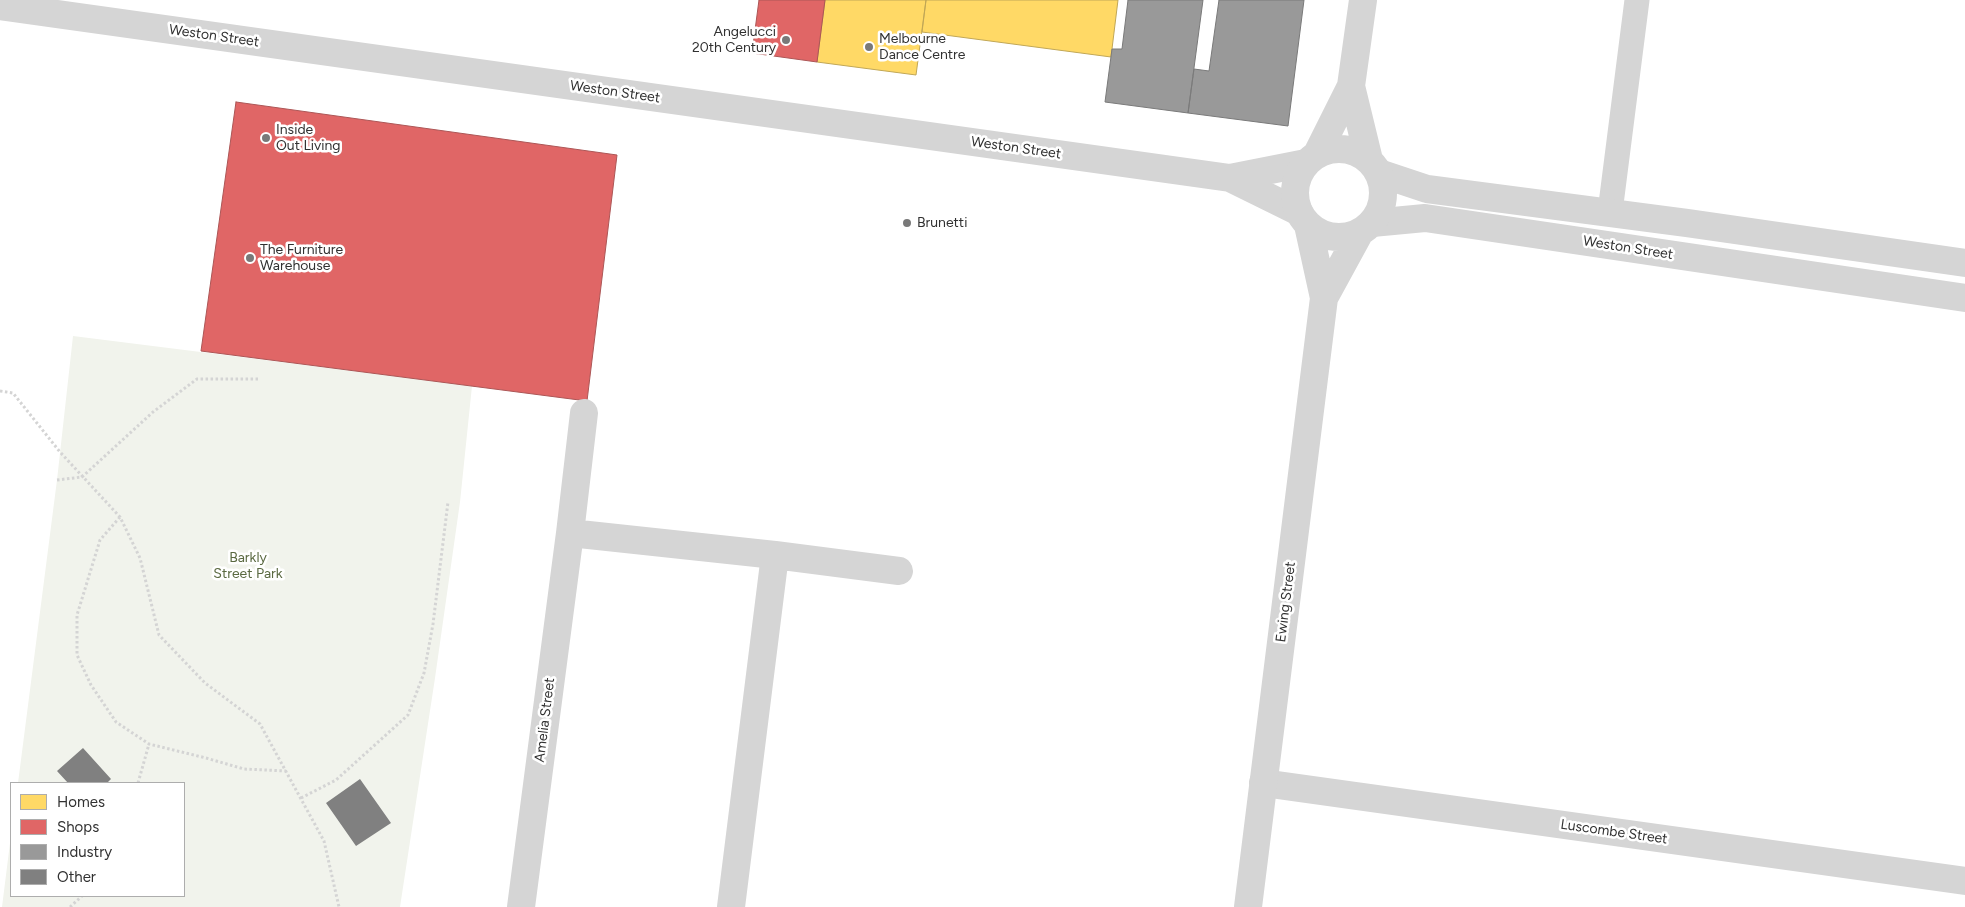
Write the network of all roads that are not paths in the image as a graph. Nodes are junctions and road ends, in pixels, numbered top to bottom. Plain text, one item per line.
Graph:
1 (1363, 0) edge
2 (1638, 0) edge
3 (0, 6) edge
4 (1351, 86) junction
5 (1311, 158) junction
6 (1374, 167) junction
7 (1230, 178) junction
8 (1610, 212) junction
9 (1304, 218) junction
10 (1366, 228) junction
11 (1889, 252) junction
12 (1965, 263) edge
13 (1884, 286) junction
14 (1324, 298) junction
15 (1965, 298) edge
16 (584, 414) dead end
17 (570, 533) junction
18 (776, 555) junction
19 (899, 571) dead end
20 (1263, 783) junction
21 (1965, 881) edge
22 (521, 907) edge
23 (731, 907) edge
24 (1248, 907) edge

1 - 4 street
2 - 8 lane
3 - 7 street, Weston Street
4 - 5 street
4 - 6 street
5 - 6 street
5 - 7 street, Weston Street
5 - 9 street
6 - 8 street
6 - 10 street
7 - 9 street, Weston Street
8 - 11 street
9 - 10 street
9 - 14 street, Ewing Street
10 - 13 street, Weston Street
10 - 14 street, Ewing Street
11 - 12 street
11 - 13 street
13 - 15 street, Weston Street
14 - 20 street, Ewing Street
16 - 17 street, Amelia Street
17 - 18 street
17 - 22 street, Amelia Street
18 - 19 street
18 - 23 street
20 - 21 street, Luscombe Street
20 - 24 street, Ewing Street

